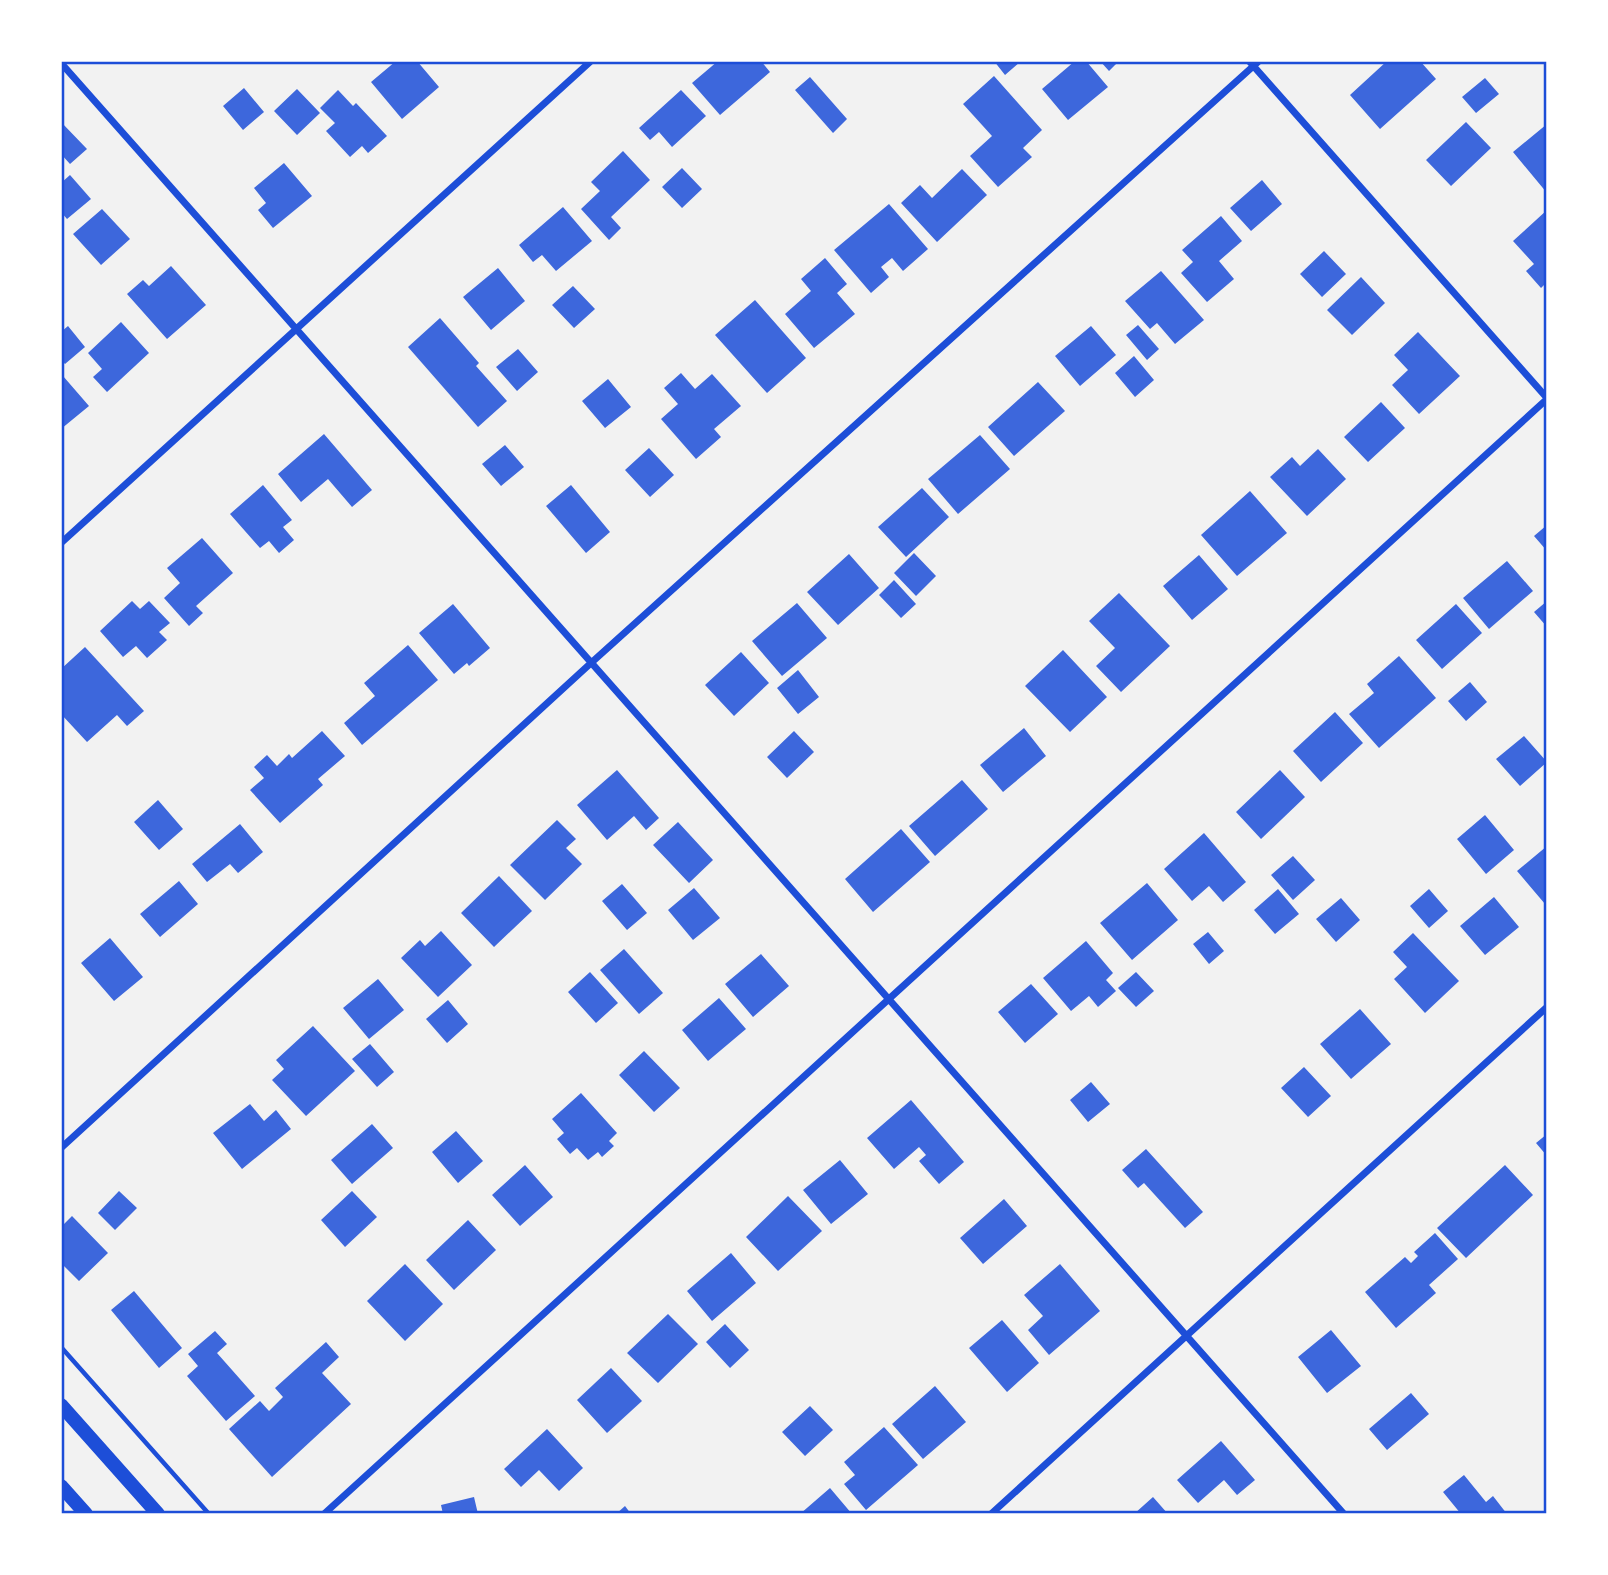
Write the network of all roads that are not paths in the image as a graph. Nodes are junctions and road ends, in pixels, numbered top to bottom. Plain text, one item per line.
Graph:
1 (591, 61) edge
2 (1254, 63) edge
3 (61, 64) edge
4 (296, 329) junction
5 (1547, 398) edge
6 (61, 543) edge
7 (591, 663) junction
8 (889, 999) junction
9 (1547, 1007) edge
10 (61, 1148) edge
11 (1187, 1337) junction
12 (61, 1405) edge
13 (61, 1486) edge
14 (86, 1514) edge
15 (158, 1514) edge
16 (324, 1514) edge
17 (991, 1514) edge
18 (1344, 1514) edge

1 - 4 street
2 - 5 street
2 - 7 street
3 - 4 street
4 - 6 street
4 - 7 street
5 - 8 street
7 - 8 street
7 - 10 street
8 - 11 street
8 - 16 street
9 - 11 street
11 - 17 street
11 - 18 street
12 - 15 main road
13 - 14 main road

